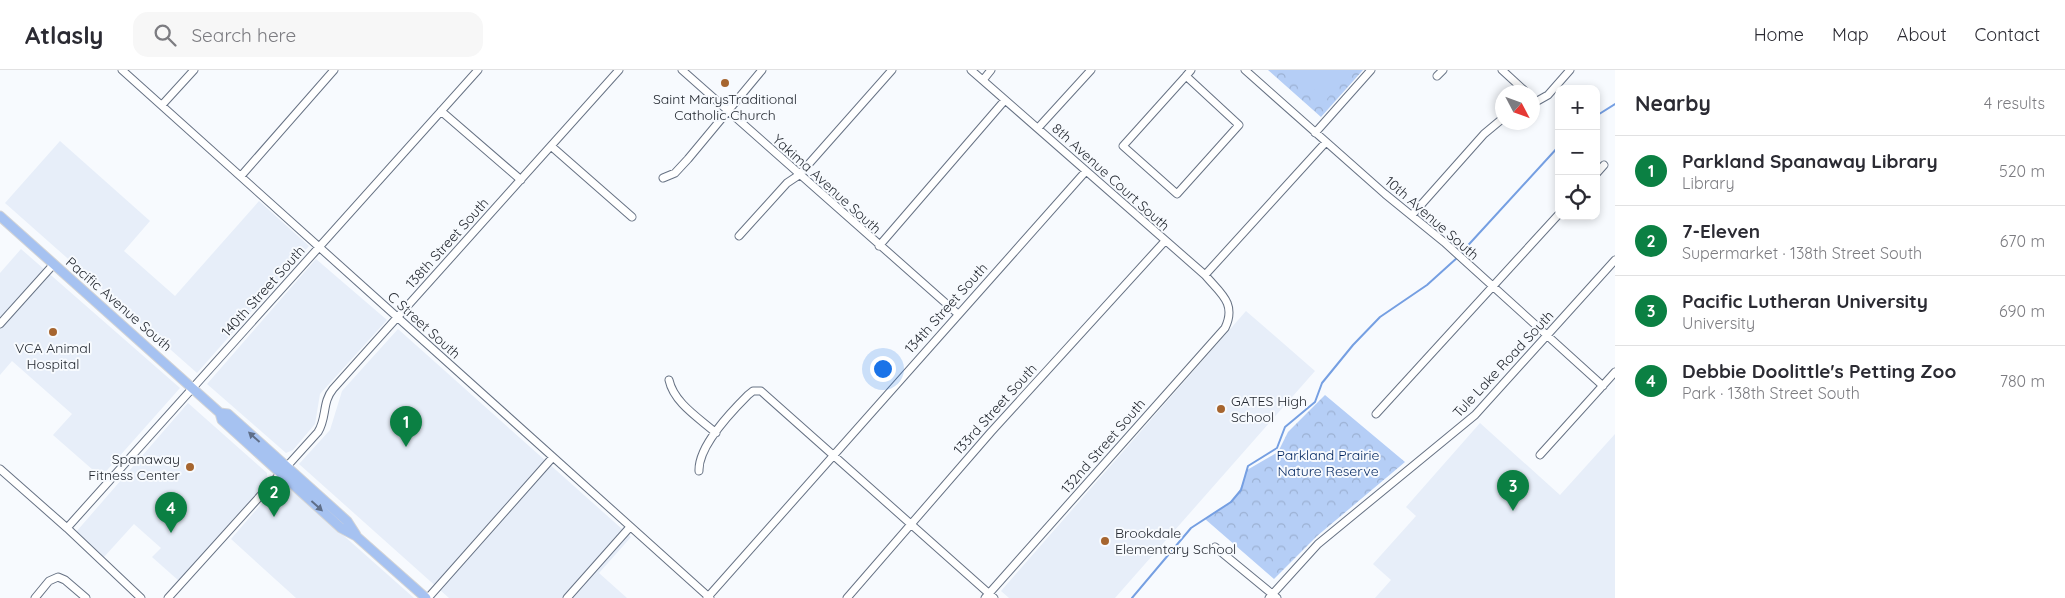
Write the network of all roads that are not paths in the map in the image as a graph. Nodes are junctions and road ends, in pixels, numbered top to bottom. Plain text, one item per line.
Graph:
1 (122, 70) edge
2 (194, 70) edge
3 (334, 70) edge
4 (478, 70) edge
5 (619, 70) edge
6 (682, 70) edge
7 (762, 70) edge
8 (892, 70) edge
9 (971, 70) edge
10 (991, 70) edge
11 (1091, 70) edge
12 (1191, 70) edge
13 (1245, 70) edge
14 (1371, 70) edge
15 (1443, 70) edge
16 (1502, 70) edge
17 (1570, 70) edge
18 (1186, 76) junction
19 (1437, 76) dead end
20 (983, 80) junction
21 (1518, 85) edge
22 (1540, 98) edge
23 (1005, 100) junction
24 (162, 105) junction
25 (441, 111) junction
26 (727, 111) junction
27 (1495, 125) edge
28 (1038, 128) junction
29 (1315, 133) junction
30 (1326, 142) junction
31 (551, 146) junction
32 (1604, 165) dead end
33 (1600, 170) edge
34 (1086, 171) junction
35 (240, 176) junction
36 (799, 176) junction
37 (663, 178) dead end
38 (521, 180) junction
39 (1412, 215) junction
40 (0, 216) edge
41 (632, 217) dead end
42 (1555, 218) edge
43 (740, 236) dead end
44 (1164, 241) junction
45 (879, 246) junction
46 (318, 247) junction
47 (1615, 260) edge
48 (53, 265) junction
49 (1205, 276) junction
50 (1492, 287) junction
51 (1229, 307) joint
52 (958, 314) junction
53 (396, 318) junction
54 (0, 324) edge
55 (1546, 336) junction
56 (1615, 372) edge
57 (669, 380) dead end
58 (1603, 386) junction
59 (192, 388) junction
60 (1376, 414) dead end
61 (716, 433) junction
62 (833, 455) junction
63 (1540, 455) dead end
64 (553, 457) junction
65 (0, 469) edge
66 (284, 470) junction
67 (699, 471) dead end
68 (911, 524) junction
69 (67, 528) junction
70 (630, 528) junction
71 (1215, 547) dead end
72 (990, 596) edge
73 (1273, 597) edge
74 (35, 598) edge
75 (86, 598) edge
76 (141, 598) edge
77 (168, 598) edge
78 (427, 598) edge
79 (567, 598) edge
80 (709, 598) edge
81 (847, 598) edge

1 - 24 street, C Street South
2 - 24 street
3 - 35 street
4 - 25 street, 140th Street South
5 - 31 street, 138th Street South
6 - 26 street, Yakima Avenue South
7 - 26 street
8 - 36 street
9 - 20 street, 8th Avenue Court South
10 - 20 street
11 - 28 street
12 - 18 street
13 - 29 street, 10th Avenue South
14 - 29 street
15 - 19 street
16 - 21 street
17 - 22 street
18 - 18 street
20 - 23 street, 8th Avenue Court South
23 - 28 street, 8th Avenue Court South
23 - 45 street
24 - 35 street, C Street South
25 - 38 street
25 - 46 street, 140th Street South
26 - 36 street, Yakima Avenue South
26 - 37 street
27 - 39 street
28 - 34 street, 8th Avenue Court South
29 - 30 street, 10th Avenue South
30 - 39 street, 10th Avenue South
30 - 49 street
31 - 38 street, 138th Street South
31 - 41 street
32 - 33 street
34 - 44 street, 8th Avenue Court South
34 - 52 street, 134th Street South
35 - 46 street, C Street South
36 - 43 street
36 - 45 street, Yakima Avenue South
38 - 53 street, 138th Street South
39 - 50 street, 10th Avenue South
40 - 48 main road, Pacific Avenue South
42 - 50 street
44 - 49 street, 8th Avenue Court South
44 - 68 street, 133rd Street South
45 - 52 street, Yakima Avenue South
46 - 53 street, C Street South
46 - 59 street, 140th Street South
47 - 55 street, Tule Lake Road South
48 - 54 street
48 - 59 main road, Pacific Avenue South
49 - 51 street, 8th Avenue Court South
50 - 55 street, 10th Avenue South
50 - 60 street
51 - 72 street, 132nd Street South
52 - 62 street, 134th Street South
53 - 64 street, C Street South
53 - 66 street, 138th Street South
55 - 58 street, 10th Avenue South
55 - 73 street, Tule Lake Road South
56 - 58 street
57 - 61 street
58 - 63 street
59 - 66 main road, Pacific Avenue South
59 - 69 street, 140th Street South
61 - 62 street
61 - 67 street
62 - 68 street
62 - 80 street, 134th Street South
64 - 70 street, C Street South
64 - 78 street
65 - 69 street
66 - 77 street, 138th Street South
66 - 78 main road, Pacific Avenue South
68 - 72 street
68 - 81 street, 133rd Street South
69 - 76 street
70 - 79 street
70 - 80 street, C Street South
71 - 73 street
74 - 75 street

